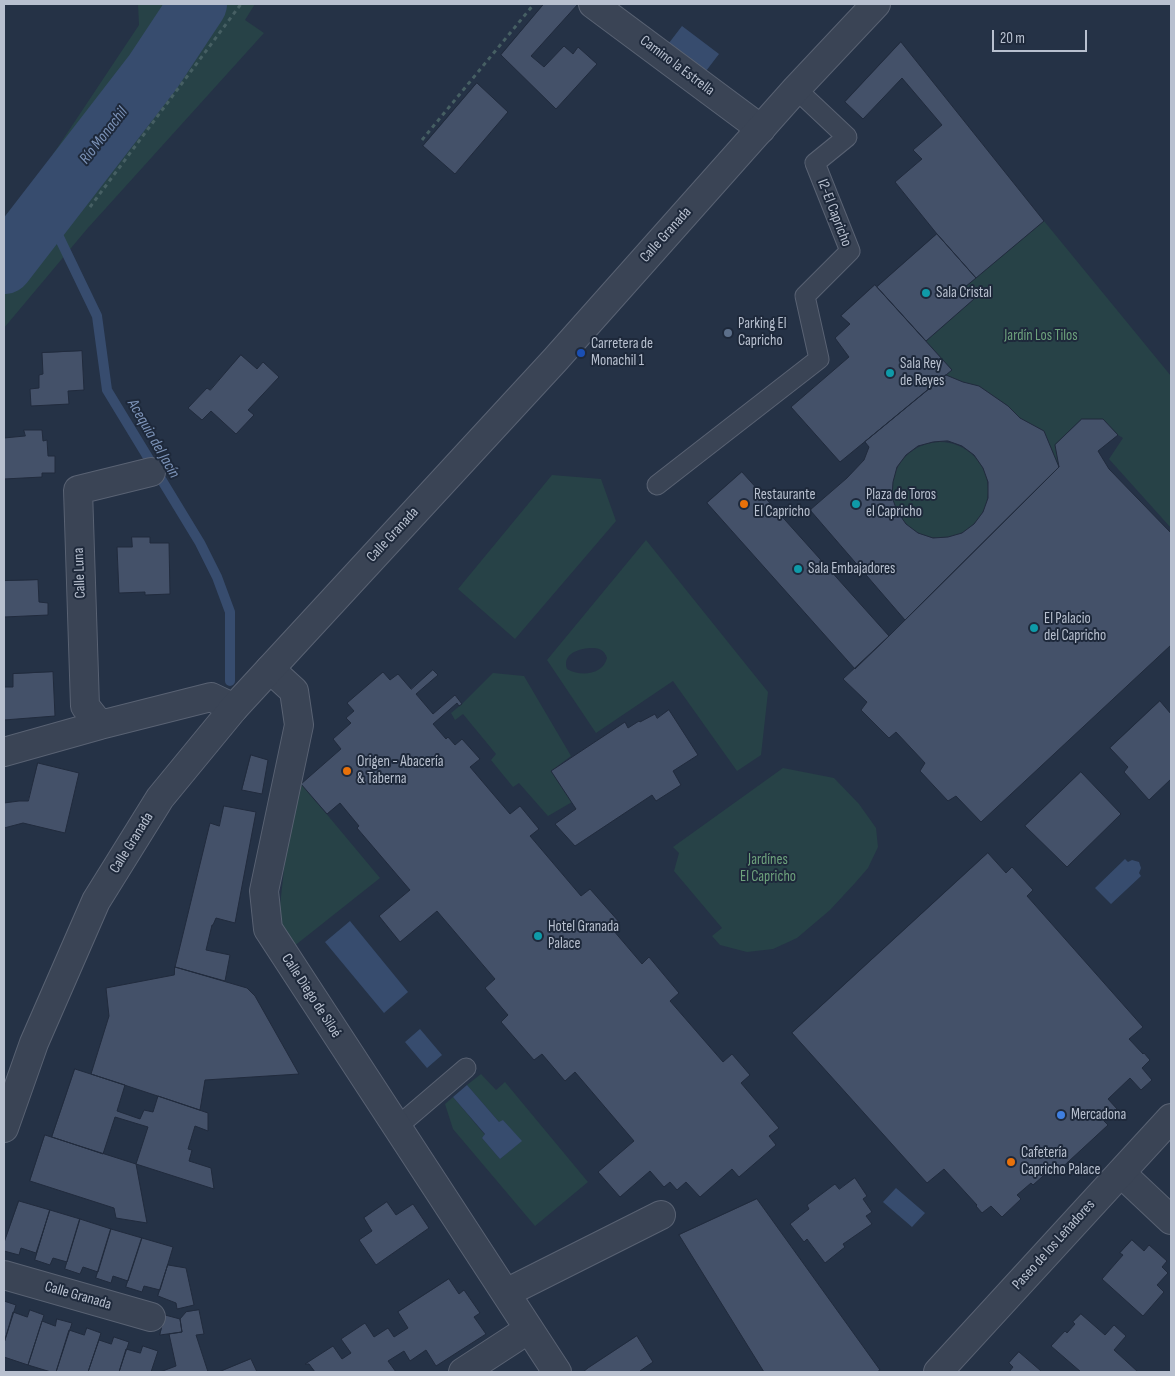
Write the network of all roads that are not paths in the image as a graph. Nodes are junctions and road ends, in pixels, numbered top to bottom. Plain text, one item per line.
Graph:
1 (593, 4) edge
2 (876, 4) edge
3 (796, 89) junction
4 (762, 129) junction
5 (151, 472) dead end
6 (657, 485) dead end
7 (270, 669) junction
8 (234, 708) junction
9 (100, 725) junction
10 (4, 752) edge
11 (466, 1068) dead end
12 (1171, 1118) edge
13 (4, 1128) edge
14 (398, 1128) junction
15 (1121, 1173) junction
16 (661, 1215) dead end
17 (1171, 1220) edge
18 (4, 1275) edge
19 (506, 1293) junction
20 (151, 1317) dead end
21 (529, 1329) junction
22 (463, 1372) edge
23 (557, 1372) edge
24 (938, 1372) edge

1 - 4 street, Camino la Estrella
2 - 3 street, Calle Granada
3 - 4 street, Calle Granada
3 - 6 lane, I2-El Capricho
4 - 7 street, Calle Granada
5 - 9 street, Calle Luna
7 - 8 street, Calle Granada
7 - 14 street, Calle Diego de Siloé
8 - 9 street
8 - 13 street, Calle Granada
9 - 10 street
11 - 14 lane
12 - 15 street, Paseo de los Leñadores
14 - 19 street, Calle Diego de Siloé
15 - 17 street
15 - 24 street, Paseo de los Leñadores
16 - 19 street
18 - 20 street, Calle Granada
19 - 21 street, Calle Diego de Siloé
21 - 22 street
21 - 23 street, Calle Diego de Siloé

